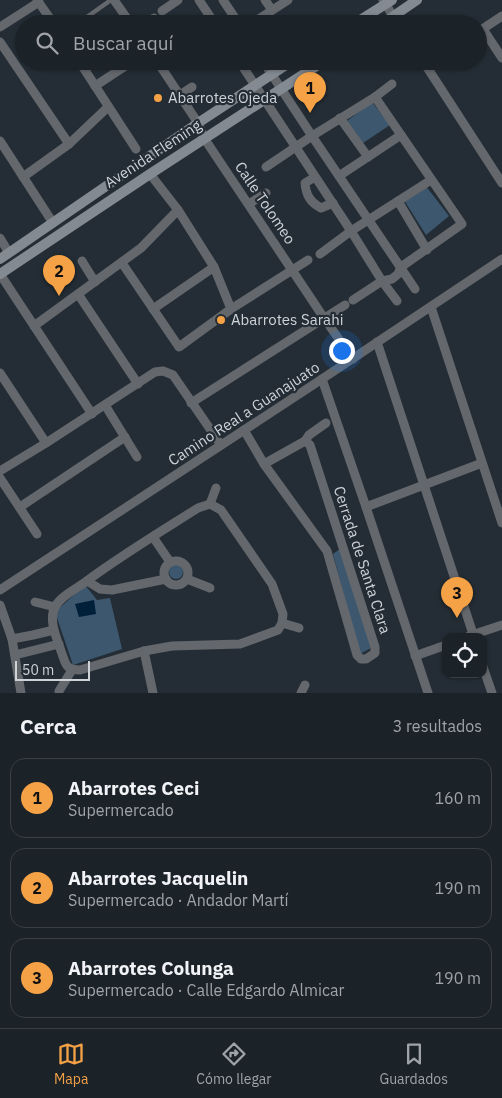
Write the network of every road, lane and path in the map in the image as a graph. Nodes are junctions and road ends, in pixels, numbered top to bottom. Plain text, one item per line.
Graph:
1 (112, 0) edge
2 (178, 0) edge
3 (199, 0) edge
4 (223, 0) edge
5 (265, 0) edge
6 (288, 0) edge
7 (417, 0) edge
8 (38, 1) edge
9 (387, 1) edge
10 (272, 10) junction
11 (162, 11) dead end
12 (18, 15) edge
13 (48, 15) edge
14 (90, 15) edge
15 (124, 15) edge
16 (209, 15) edge
17 (233, 15) edge
18 (264, 15) edge
19 (367, 15) edge
20 (394, 15) edge
21 (401, 15) edge
22 (502, 16) edge
23 (15, 17) edge
24 (487, 26) edge
25 (0, 28) edge
26 (487, 38) edge
27 (0, 42) edge
28 (502, 58) edge
29 (15, 64) edge
30 (19, 70) edge
31 (85, 70) edge
32 (119, 70) edge
33 (163, 70) edge
34 (245, 70) edge
35 (269, 70) edge
36 (277, 70) edge
37 (311, 70) edge
38 (429, 70) edge
39 (271, 74) junction
40 (392, 84) dead end
41 (255, 85) junction
42 (95, 86) junction
43 (192, 86) dead end
44 (281, 90) junction
45 (180, 95) junction
46 (375, 97) junction
47 (264, 101) junction
48 (108, 107) junction
49 (340, 118) junction
50 (198, 123) junction
51 (401, 135) junction
52 (312, 136) junction
53 (204, 138) junction
54 (0, 141) edge
55 (69, 144) junction
56 (295, 147) junction
57 (136, 149) dead end
58 (368, 158) junction
59 (266, 167) dead end
60 (150, 174) junction
61 (23, 176) junction
62 (339, 176) junction
63 (315, 177) junction
64 (431, 180) junction
65 (502, 183) edge
66 (266, 193) dead end
67 (398, 201) junction
68 (249, 204) junction
69 (332, 204) junction
70 (178, 210) junction
71 (369, 220) junction
72 (53, 224) junction
73 (351, 231) junction
74 (0, 238) edge
75 (427, 250) junction
76 (10, 253) junction
77 (320, 254) dead end
78 (0, 259) edge
79 (502, 259) edge
80 (308, 260) dead end
81 (82, 261) dead end
82 (122, 263) junction
83 (214, 267) junction
84 (401, 267) junction
85 (292, 270) junction
86 (0, 274) edge
87 (382, 281) junction
88 (95, 282) junction
89 (415, 289) dead end
90 (78, 294) junction
91 (398, 301) dead end
92 (431, 307) junction
93 (231, 308) junction
94 (153, 309) junction
95 (324, 318) junction
96 (34, 326) junction
97 (378, 342) junction
98 (352, 359) junction
99 (0, 373) edge
100 (322, 379) junction
101 (138, 384) junction
102 (191, 403) junction
103 (105, 405) junction
104 (92, 414) junction
105 (326, 423) dead end
106 (244, 430) junction
107 (125, 437) junction
108 (305, 441) junction
109 (46, 443) junction
110 (221, 445) junction
111 (137, 457) dead end
112 (482, 463) junction
113 (264, 464) junction
114 (0, 472) edge
115 (424, 485) junction
116 (216, 488) dead end
117 (210, 504) junction
118 (20, 507) junction
119 (366, 507) junction
120 (502, 523) edge
121 (37, 534) dead end
122 (153, 537) junction
123 (342, 545) junction
124 (327, 551) junction
125 (170, 562) junction
126 (166, 579) junction
127 (187, 579) junction
128 (86, 581) junction
129 (210, 588) dead end
130 (0, 590) edge
131 (35, 602) dead end
132 (0, 605) edge
133 (55, 607) junction
134 (282, 623) junction
135 (502, 625) edge
136 (299, 628) dead end
137 (54, 630) junction
138 (471, 633) edge
139 (480, 633) edge
140 (12, 639) junction
141 (59, 644) junction
142 (442, 646) edge
143 (144, 651) junction
144 (15, 655) junction
145 (416, 656) junction
146 (72, 670) junction
147 (487, 678) edge
148 (59, 691) dead end
149 (21, 693) edge
150 (154, 693) edge
151 (428, 693) edge
152 (492, 693) edge

1 - 14 lane
1 - 15 street
2 - 11 street
3 - 16 street
4 - 17 street
5 - 10 street
6 - 10 street
7 - 21 street
8 - 12 street
8 - 13 street
9 - 19 street
9 - 20 street
10 - 18 street
22 - 24 street
23 - 25 street
26 - 28 street
27 - 29 street
30 - 55 street
31 - 42 street
32 - 42 street
33 - 45 street, Calle Tolomeo
34 - 41 street
35 - 39 street
36 - 39 street, Avenida Fleming
37 - 44 street, Avenida Fleming
38 - 65 street
39 - 41 street, Avenida Fleming
39 - 44 street
40 - 46 street
41 - 47 street
41 - 50 street, Avenida Fleming
42 - 48 street
43 - 45 street
44 - 47 street, Avenida Fleming
44 - 52 street
45 - 50 street, Calle Tolomeo
46 - 49 street
46 - 51 street
47 - 53 street, Avenida Fleming
47 - 56 street
48 - 55 street
48 - 57 street
49 - 52 street
49 - 58 street
50 - 53 street, Calle Tolomeo
50 - 72 street, Avenida Fleming
51 - 58 street
51 - 64 street
52 - 56 street
52 - 62 street
53 - 60 street, Avenida Fleming
53 - 68 street, Calle Tolomeo
54 - 61 street
55 - 61 street
56 - 59 street
56 - 63 street
58 - 62 street
60 - 70 street
60 - 86 street, Avenida Fleming
61 - 72 street
62 - 71 street
63 - 69 street
63 - 69 street
64 - 67 street
64 - 75 street
66 - 68 street
67 - 71 street
67 - 75 street
68 - 85 street, Calle Tolomeo
69 - 73 street
70 - 82 street
70 - 83 street
71 - 73 street
71 - 84 street
72 - 76 street, Avenida Fleming
73 - 77 street
73 - 87 street
74 - 76 street
75 - 84 street
76 - 78 street, Avenida Fleming
79 - 92 street, Camino Real a Guanajuato
80 - 85 street
81 - 88 street
82 - 88 street
82 - 94 street
83 - 93 street
83 - 94 street
84 - 87 street
84 - 89 street
85 - 93 street
85 - 95 street, Calle Tolomeo
86 - 96 street
87 - 91 street
87 - 95 street
88 - 90 street
90 - 96 street
90 - 101 street
92 - 97 street, Camino Real a Guanajuato
92 - 112 street
93 - 94 street
95 - 98 street, Calle Tolomeo
95 - 102 street
96 - 104 street
97 - 98 street, Camino Real a Guanajuato
97 - 115 street
98 - 100 street, Camino Real a Guanajuato
99 - 109 street
100 - 106 street, Camino Real a Guanajuato
100 - 119 street
101 - 102 street
101 - 103 street
102 - 110 street
103 - 104 street
103 - 107 street
104 - 109 street
105 - 108 street
106 - 110 street, Camino Real a Guanajuato
106 - 113 street, Cerrada de Santa Clara
107 - 111 street
107 - 118 street
108 - 113 street
108 - 123 street, Cerrada de Santa Clara
109 - 114 street
110 - 130 street, Camino Real a Guanajuato
112 - 115 street
112 - 120 street
113 - 124 street, Cerrada de Santa Clara
114 - 118 street
115 - 119 street
115 - 138 street
116 - 117 street
117 - 122 street
117 - 134 street
118 - 121 street
119 - 145 street
122 - 125 street
122 - 128 street
123 - 124 street
123 - 124 street, Cerrada de Santa Clara
125 - 126 street
125 - 127 street
126 - 127 street
126 - 128 street
127 - 129 street
128 - 133 street
131 - 133 street
132 - 140 street
133 - 137 street
134 - 136 street
134 - 143 street
135 - 139 street
137 - 140 street
137 - 141 street
140 - 144 street
141 - 144 street
141 - 146 street
142 - 145 street
143 - 146 street
143 - 150 street
144 - 149 street
145 - 151 street
146 - 148 street
147 - 152 street

